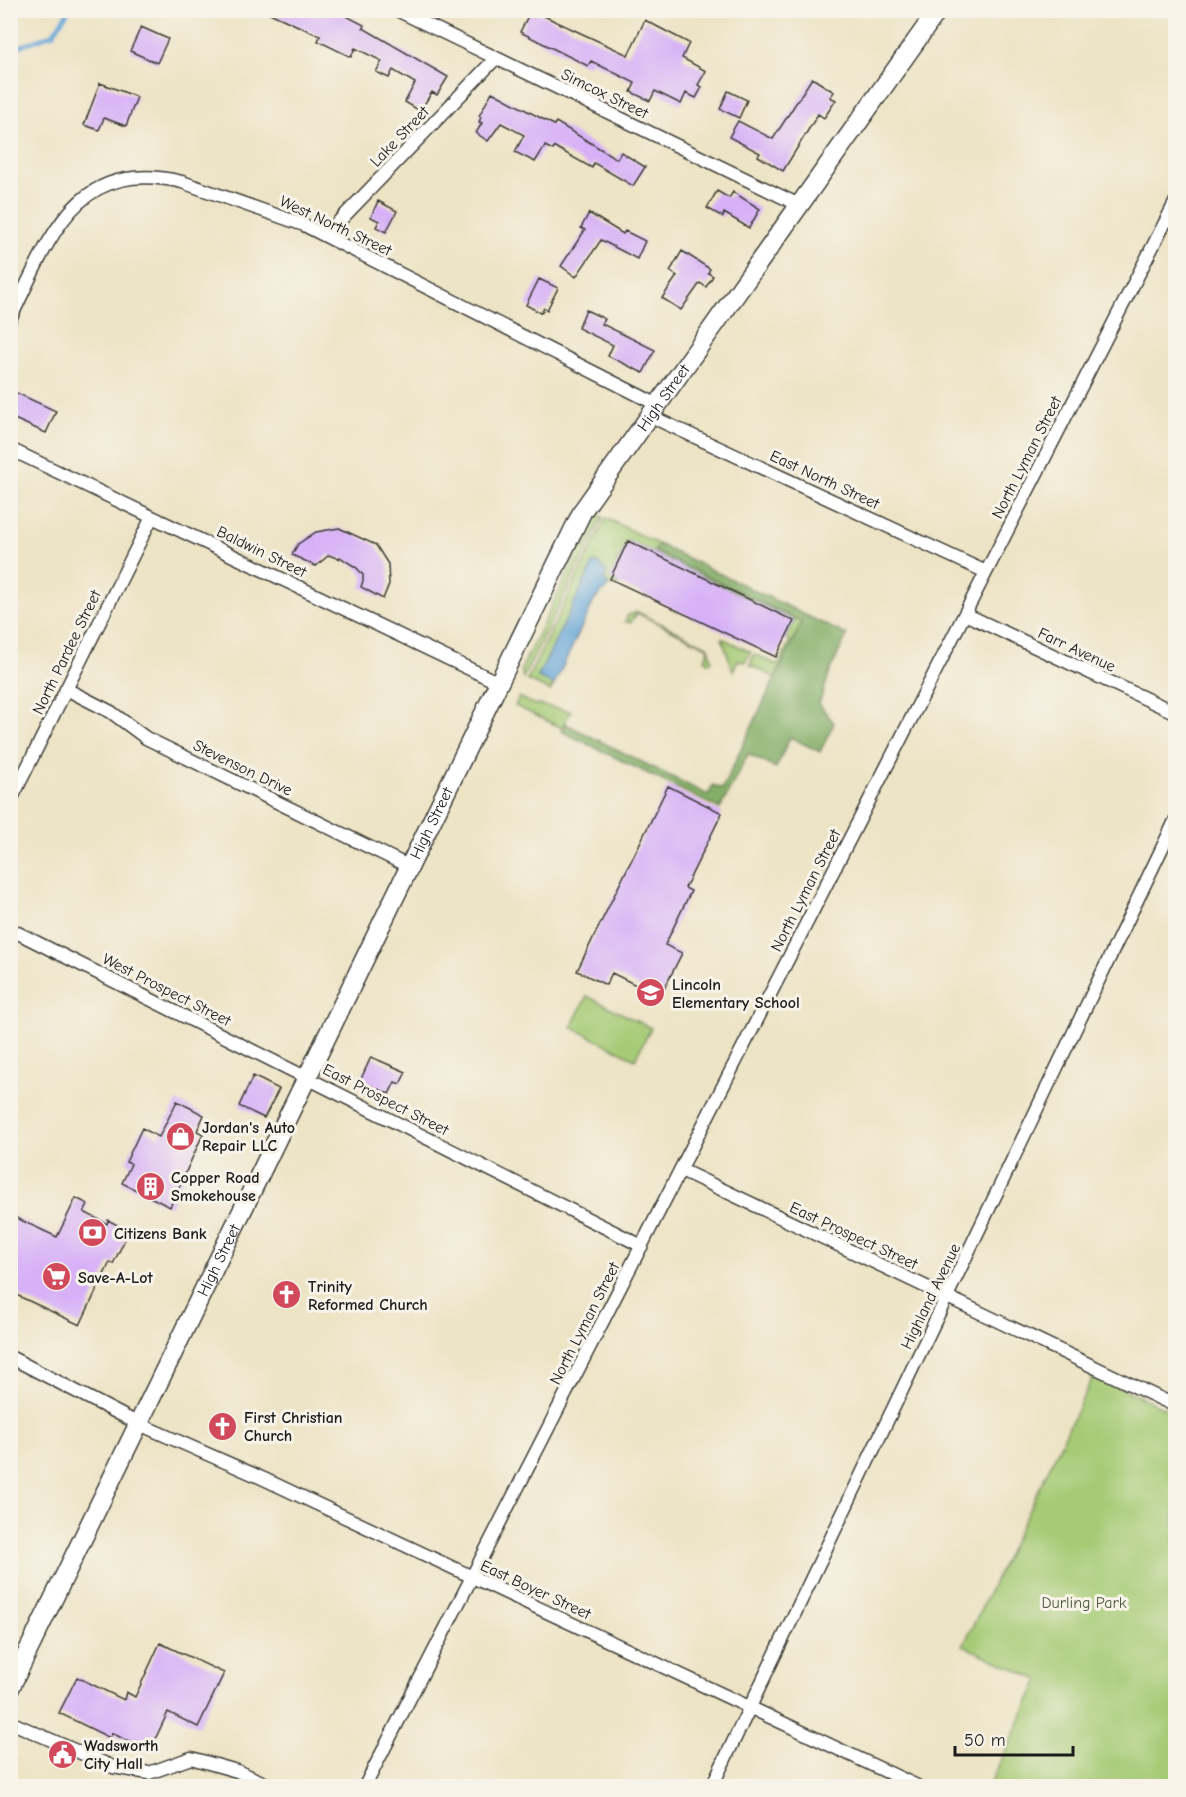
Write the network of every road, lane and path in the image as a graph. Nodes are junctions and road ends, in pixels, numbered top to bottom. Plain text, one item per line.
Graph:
1 (396, 10) edge
2 (938, 10) edge
3 (496, 58) junction
4 (1176, 201) edge
5 (800, 205) junction
6 (326, 236) junction
7 (10, 319) edge
8 (654, 411) junction
9 (10, 449) edge
10 (152, 517) junction
11 (986, 572) junction
12 (965, 614) junction
13 (499, 683) junction
14 (66, 689) junction
15 (1176, 713) edge
16 (10, 802) edge
17 (1176, 819) edge
18 (410, 867) junction
19 (10, 929) edge
20 (308, 1077) junction
21 (681, 1170) junction
22 (642, 1246) junction
23 (947, 1297) junction
24 (10, 1357) edge
25 (1176, 1406) edge
26 (139, 1424) junction
27 (472, 1577) junction
28 (10, 1688) edge
29 (750, 1708) junction
30 (10, 1722) edge
31 (271, 1786) edge
32 (365, 1786) edge
33 (712, 1786) edge
34 (917, 1786) edge

1 - 3 street, Simcox Street
2 - 5 main road, High Street
3 - 5 street, Simcox Street
3 - 6 street, Lake Street
4 - 11 street, North Lyman Street
5 - 8 main road, High Street
6 - 7 street, West North Street
6 - 8 street, West North Street
8 - 11 street, East North Street
8 - 13 main road, High Street
9 - 10 street, Baldwin Street
10 - 13 street, Baldwin Street
10 - 14 street, North Pardee Street
11 - 12 street, North Lyman Street
12 - 15 street, Farr Avenue
12 - 21 street, North Lyman Street
13 - 18 main road, High Street
14 - 16 street, North Pardee Street
14 - 18 street, Stevenson Drive
17 - 23 street, Highland Avenue
18 - 20 main road, High Street
19 - 20 street, West Prospect Street
20 - 22 street, East Prospect Street
20 - 26 main road, High Street
21 - 22 street, North Lyman Street
21 - 23 street, East Prospect Street
22 - 27 street, North Lyman Street
23 - 25 street, East Prospect Street
23 - 29 street, Highland Avenue
24 - 26 street, East Boyer Street
26 - 27 street, East Boyer Street
26 - 28 main road, High Street
27 - 29 street, East Boyer Street
27 - 32 street, North Lyman Street
29 - 33 street, Highland Avenue
29 - 34 street, East Boyer Street
30 - 31 street

